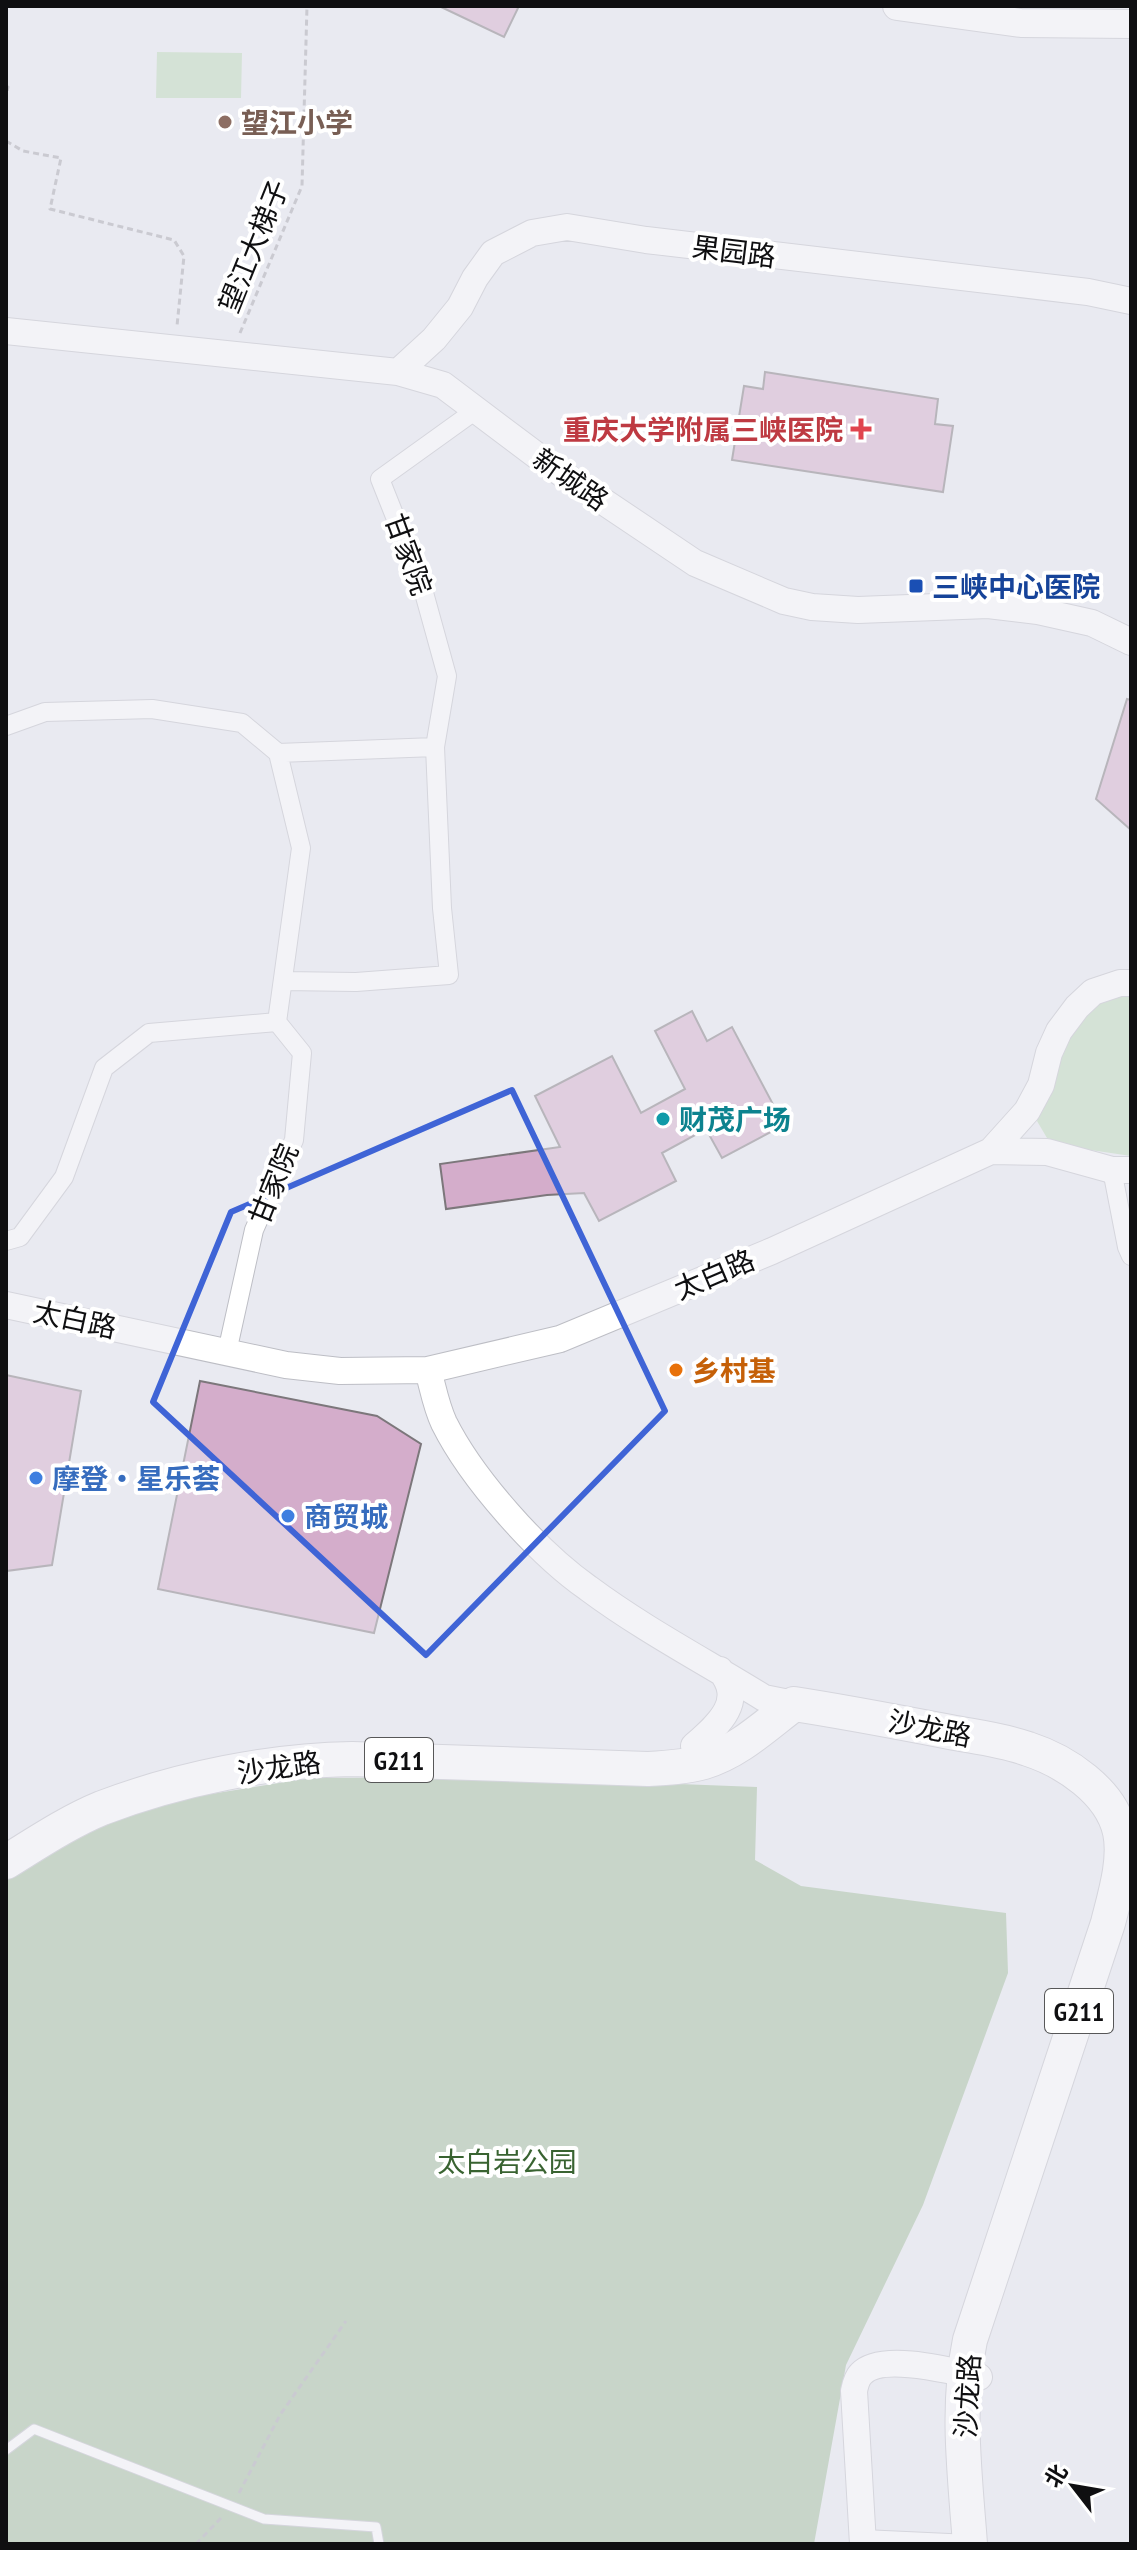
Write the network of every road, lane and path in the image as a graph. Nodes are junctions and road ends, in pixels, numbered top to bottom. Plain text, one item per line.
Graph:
1 (307, 6) edge
2 (897, 6) edge
3 (1131, 24) edge
4 (6, 86) edge
5 (6, 96) edge
6 (6, 141) edge
7 (1131, 301) edge
8 (6, 331) edge
9 (174, 349) junction
10 (230, 354) junction
11 (398, 372) junction
12 (476, 410) junction
13 (1131, 642) edge
14 (6, 726) edge
15 (435, 747) junction
16 (278, 753) junction
17 (283, 981) junction
18 (1131, 983) edge
19 (277, 1022) junction
20 (991, 1151) junction
21 (1122, 1170) edge
22 (6, 1241) edge
23 (1131, 1256) edge
24 (6, 1305) edge
25 (227, 1352) junction
26 (428, 1370) junction
27 (720, 1670) junction
28 (780, 1696) junction
29 (694, 1746) junction
30 (1131, 1806) edge
31 (6, 1838) edge
32 (6, 1862) edge
33 (1131, 1901) edge
34 (346, 2321) dead end
35 (971, 2375) junction
36 (6, 2450) edge
37 (232, 2506) junction
38 (863, 2541) edge
39 (196, 2544) edge
40 (379, 2544) edge
41 (970, 2544) edge
42 (982, 2544) edge

1 - 10 path, 望江大梯子
2 - 3 main road
4 - 5 path
6 - 9 path
7 - 11 main road, 果园路
8 - 9 main road, 新城路
9 - 10 main road, 新城路
10 - 11 main road, 新城路
11 - 12 main road, 新城路
12 - 13 main road, 新城路
12 - 15 street, 甘家院
14 - 16 street
15 - 16 street
15 - 17 street, 甘家院
16 - 17 street
17 - 19 street
18 - 20 main road, 太白路
19 - 22 street
19 - 25 street, 甘家院
20 - 21 main road, 太白路
20 - 26 main road, 太白路
21 - 23 street
24 - 25 main road, 太白路
25 - 26 main road, 太白路
26 - 27 main road
27 - 28 main road
27 - 29 main road
28 - 29 highway, 沙龙路 / G211
28 - 30 highway, 沙龙路
28 - 32 highway, 沙龙路 / G211
28 - 35 highway, 沙龙路 / G211
29 - 31 highway, 沙龙路 / G211
33 - 35 highway, 沙龙路 / G211
34 - 37 path
35 - 38 main road
35 - 41 highway, 沙龙路 / G211
35 - 42 highway, 沙龙路 / G211
36 - 37 lane
37 - 39 path
37 - 40 lane
38 - 41 street

